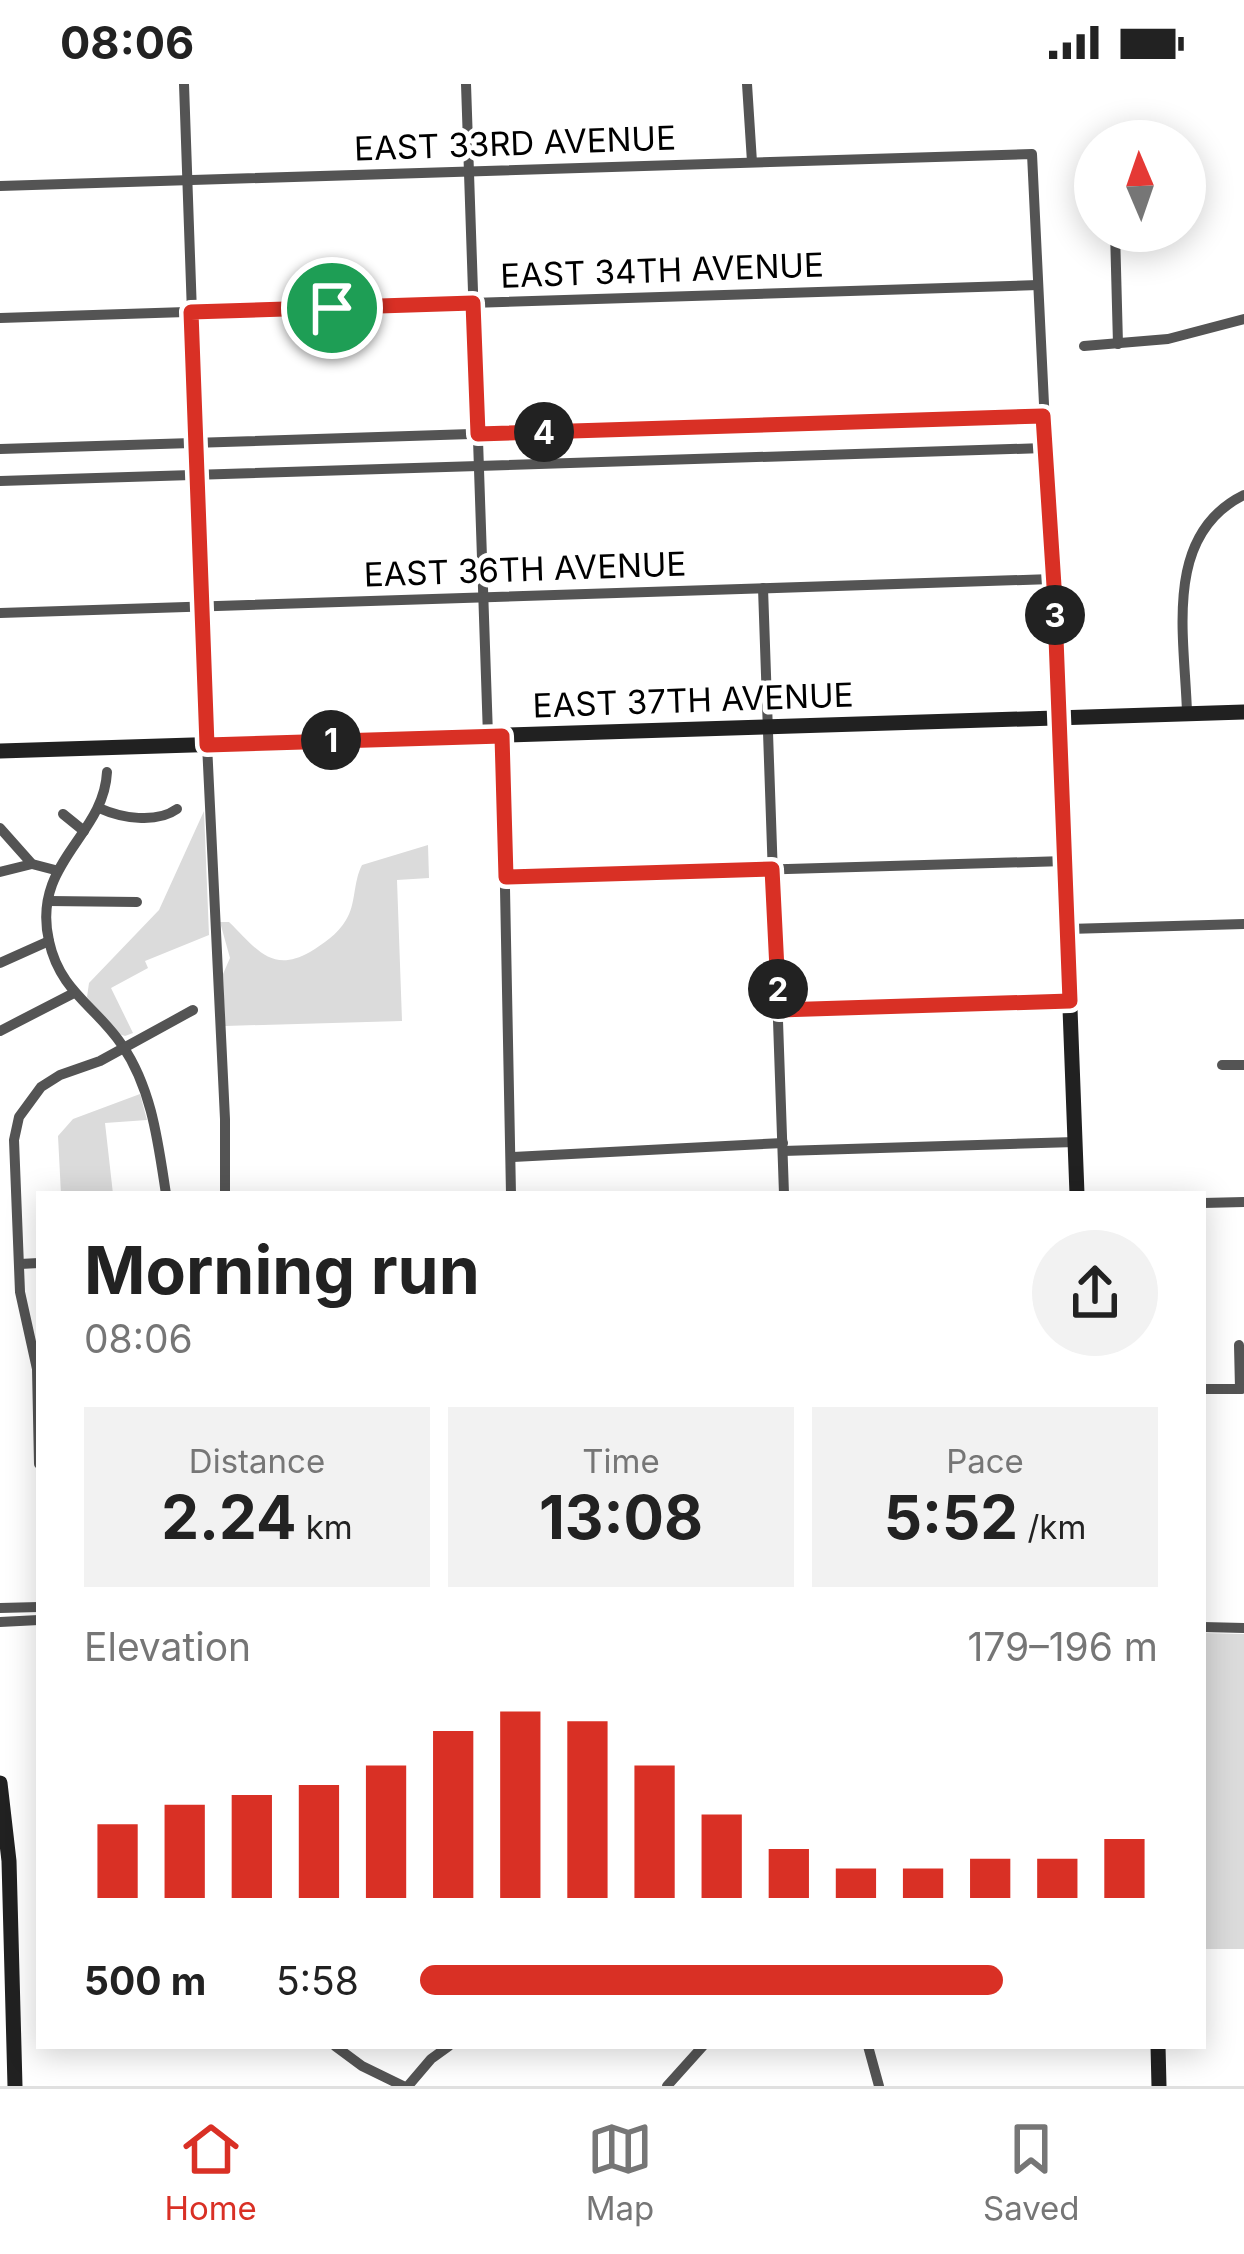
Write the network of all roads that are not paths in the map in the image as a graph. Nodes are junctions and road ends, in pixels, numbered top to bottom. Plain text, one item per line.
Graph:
1 (184, 84) edge
2 (466, 84) edge
3 (747, 84) edge
4 (752, 163) junction
5 (469, 173) junction
6 (186, 179) junction
7 (0, 186) edge
8 (1116, 252) edge
9 (1038, 285) junction
10 (473, 303) junction
11 (191, 312) junction
12 (0, 318) edge
13 (1244, 319) edge
14 (1118, 344) junction
15 (1084, 346) dead end
16 (1043, 416) junction
17 (478, 434) junction
18 (197, 443) junction
19 (1044, 448) junction
20 (0, 449) edge
21 (479, 467) junction
22 (198, 475) junction
23 (0, 481) edge
24 (1244, 495) edge
25 (1052, 579) junction
26 (763, 588) junction
27 (484, 597) junction
28 (202, 606) junction
29 (0, 613) edge
30 (1244, 712) edge
31 (1187, 713) junction
32 (1059, 717) junction
33 (769, 728) junction
34 (495, 736) junction
35 (207, 745) junction
36 (0, 751) edge
37 (107, 772) dead end
38 (99, 808) junction
39 (177, 808) dead end
40 (63, 814) dead end
41 (0, 828) edge
42 (84, 831) junction
43 (1065, 861) junction
44 (32, 864) junction
45 (772, 869) junction
46 (55, 870) junction
47 (0, 872) edge
48 (506, 877) junction
49 (49, 901) junction
50 (137, 902) dead end
51 (1244, 924) edge
52 (1068, 929) junction
53 (49, 941) junction
54 (0, 963) edge
55 (72, 994) junction
56 (1070, 1001) junction
57 (193, 1010) dead end
58 (779, 1010) junction
59 (0, 1030) edge
60 (124, 1047) junction
61 (1222, 1065) dead end
62 (1244, 1065) edge
63 (1075, 1142) junction
64 (783, 1147) junction
65 (512, 1156) junction
66 (165, 1191) edge
67 (224, 1191) edge
68 (512, 1191) edge
69 (784, 1191) edge
70 (1077, 1191) edge
71 (1244, 1202) edge
72 (1206, 1203) edge
73 (36, 1263) edge
74 (20, 1264) junction
75 (1239, 1345) dead end
76 (36, 1360) edge
77 (1242, 1389) edge
78 (1206, 1390) edge
79 (36, 1606) edge
80 (0, 1607) edge
81 (36, 1620) edge
82 (0, 1622) edge
83 (1206, 1627) edge
84 (1244, 1628) edge
85 (0, 1783) edge
86 (5, 1881) edge
87 (338, 2049) edge
88 (445, 2049) edge
89 (700, 2049) edge
90 (869, 2049) edge
91 (1158, 2049) edge
92 (7, 2050) edge
93 (15, 2086) edge
94 (405, 2086) edge
95 (667, 2086) edge
96 (879, 2086) edge
97 (1145, 2086) edge
98 (1159, 2086) edge

1 - 6 street
2 - 5 street
3 - 4 street
4 - 5 street, EAST 33RD AVENUE
4 - 9 street, EAST 33RD AVENUE
5 - 6 street, EAST 33RD AVENUE
5 - 10 street
6 - 7 street, EAST 33RD AVENUE
6 - 11 street
8 - 14 street
9 - 10 street, EAST 34TH AVENUE
9 - 16 street
10 - 11 street, EAST 34TH AVENUE
10 - 17 street
11 - 12 street, EAST 34TH AVENUE
11 - 18 street
13 - 14 street
14 - 15 street
16 - 17 street
16 - 19 street
17 - 18 street
17 - 21 street
18 - 20 street
18 - 22 street
19 - 21 street
19 - 25 street
21 - 22 street
21 - 27 street
22 - 23 street
22 - 28 street
24 - 31 street
25 - 26 street, EAST 36TH AVENUE
25 - 32 street
26 - 27 street, EAST 36TH AVENUE
26 - 33 street
27 - 28 street, EAST 36TH AVENUE
27 - 34 street
28 - 29 street, EAST 36TH AVENUE
28 - 35 street
30 - 31 street, EAST 37TH AVENUE
31 - 32 street, EAST 37TH AVENUE
32 - 33 street, EAST 37TH AVENUE
32 - 43 street
33 - 34 street, EAST 37TH AVENUE
33 - 45 street
34 - 35 street, EAST 37TH AVENUE
34 - 48 street
35 - 36 street, EAST 37TH AVENUE
35 - 67 street
37 - 38 street
38 - 39 street
38 - 42 street
40 - 42 street
41 - 44 street
42 - 46 street
43 - 45 street
43 - 52 street
44 - 46 street
44 - 47 street
45 - 48 street
45 - 58 street
46 - 49 street
48 - 65 street
49 - 50 street
49 - 53 street
51 - 52 street
52 - 56 street
53 - 54 street
53 - 55 street
55 - 59 street
55 - 60 street
56 - 58 street
56 - 63 street
57 - 60 street
58 - 64 street
60 - 66 street
60 - 74 street
61 - 62 street
63 - 64 street
63 - 70 street
64 - 65 street
64 - 69 street
65 - 68 street
71 - 72 street
73 - 74 street
74 - 76 street
75 - 77 street
77 - 78 street
79 - 80 street
81 - 82 street
83 - 84 street
85 - 86 street
86 - 92 street
87 - 94 street
88 - 94 street
89 - 95 street
90 - 96 street
91 - 98 street
92 - 93 street
97 - 98 street

